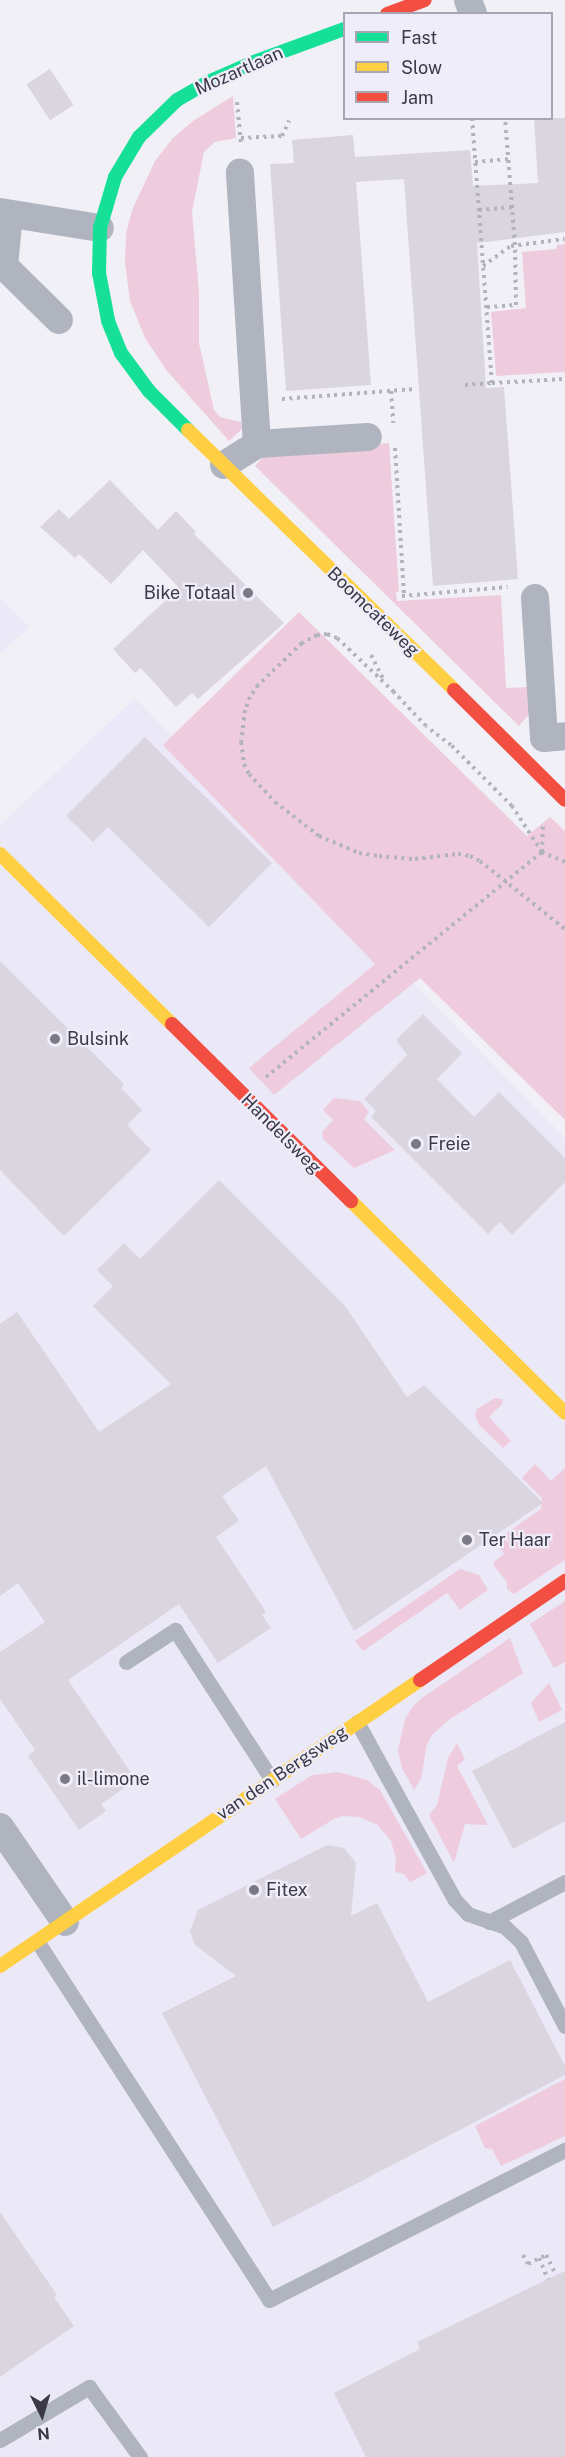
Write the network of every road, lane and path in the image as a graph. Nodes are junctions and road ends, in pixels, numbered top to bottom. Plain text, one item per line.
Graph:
1 (425, 0) edge
2 (388, 8) edge
3 (343, 30) edge
4 (237, 99) dead end
5 (472, 120) edge
6 (505, 120) edge
7 (289, 121) dead end
8 (241, 138) junction
9 (508, 159) junction
10 (476, 162) junction
11 (240, 173) joint
12 (512, 207) junction
13 (479, 210) junction
14 (5, 213) edge
15 (100, 228) junction
16 (565, 238) edge
17 (515, 245) junction
18 (2, 264) edge
19 (483, 266) junction
20 (487, 307) junction
21 (59, 320) dead end
22 (565, 379) edge
23 (492, 383) junction
24 (465, 385) dead end
25 (415, 389) dead end
26 (391, 391) junction
27 (254, 401) junction
28 (394, 424) dead end
29 (368, 437) dead end
30 (257, 444) junction
31 (395, 447) dead end
32 (224, 465) junction
33 (522, 592) joint
34 (555, 737) edge
35 (524, 758) junction
36 (564, 799) edge
37 (542, 852) junction
38 (0, 854) edge
39 (565, 862) edge
40 (506, 881) junction
41 (565, 928) edge
42 (242, 1096) junction
43 (565, 1413) edge
44 (565, 1581) edge
45 (126, 1662) dead end
46 (357, 1722) junction
47 (272, 1780) junction
48 (0, 1827) edge
49 (565, 1882) edge
50 (65, 1922) junction
51 (489, 1922) junction
52 (37, 1941) junction
53 (0, 1966) edge
54 (565, 2026) edge
55 (565, 2150) edge
56 (523, 2255) dead end
57 (539, 2258) junction
58 (556, 2275) dead end
59 (548, 2278) dead end
60 (0, 2440) edge
61 (140, 2457) edge

1 - 2 street
3 - 15 street, Mozartlaan
4 - 8 path
5 - 10 path
6 - 9 path
7 - 8 path
8 - 11 path
9 - 10 path
9 - 12 path
10 - 13 path
11 - 27 street
12 - 13 path
12 - 17 path
13 - 19 path
14 - 15 street
14 - 18 street
15 - 32 street, Boomcateweg
16 - 17 path
17 - 19 path
17 - 20 path
18 - 21 street
19 - 20 path
20 - 23 path
22 - 23 path
23 - 24 path
25 - 26 path
26 - 27 path
26 - 28 path
27 - 30 street
29 - 30 street
30 - 32 street
31 - 33 path, Boomcateweg
32 - 35 street, Boomcateweg
33 - 34 street
34 - 35 street
35 - 36 street, Boomcateweg
37 - 39 path
37 - 40 path
37 - 40 path
38 - 42 street, Handelsweg
40 - 41 path
40 - 42 path
42 - 43 street, Handelsweg
44 - 46 street, van den Bergsweg
45 - 47 lane
46 - 47 street, van den Bergsweg
46 - 51 lane
47 - 50 street, van den Bergsweg
48 - 50 street
49 - 51 lane
50 - 52 street, van den Bergsweg
51 - 54 lane
52 - 53 street, van den Bergsweg
52 - 55 lane
56 - 57 path
57 - 58 path
57 - 59 path
60 - 61 lane

